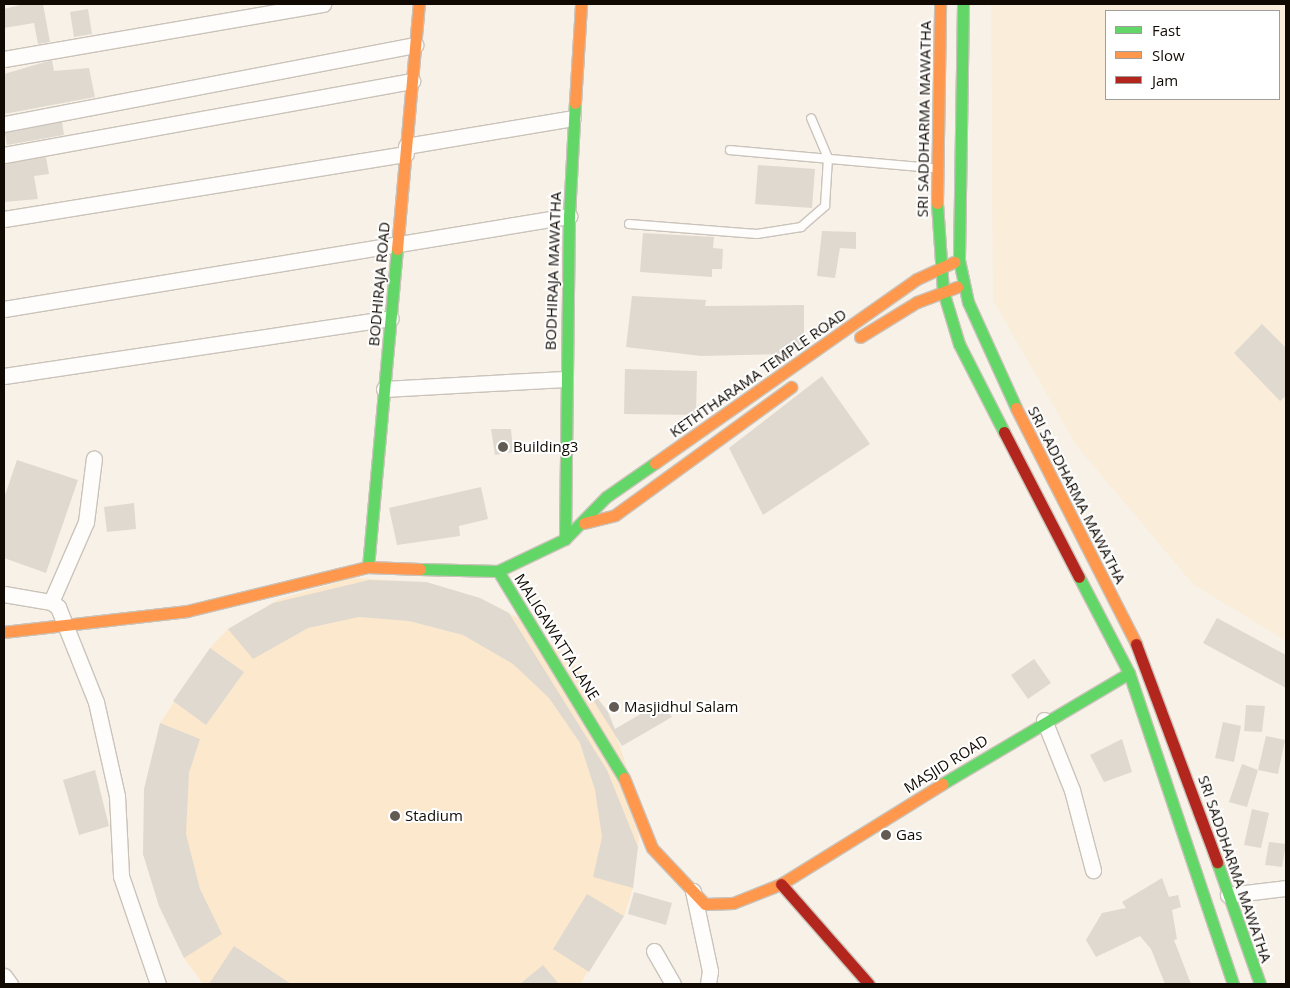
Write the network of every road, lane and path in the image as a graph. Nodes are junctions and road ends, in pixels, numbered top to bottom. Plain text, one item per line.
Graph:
1 (323, 4) edge
2 (419, 4) edge
3 (581, 4) edge
4 (940, 4) edge
5 (963, 4) edge
6 (415, 45) junction
7 (4, 58) edge
8 (412, 81) junction
9 (573, 118) junction
10 (811, 118) dead end
11 (4, 124) edge
12 (406, 150) junction
13 (730, 150) dead end
14 (4, 155) edge
15 (828, 158) junction
16 (937, 168) junction
17 (568, 216) junction
18 (4, 219) edge
19 (630, 224) dead end
20 (397, 246) junction
21 (959, 260) junction
22 (939, 267) junction
23 (964, 285) junction
24 (943, 291) junction
25 (4, 308) edge
26 (391, 318) junction
27 (850, 344) dead end
28 (802, 362) junction
29 (4, 376) edge
30 (565, 379) junction
31 (384, 388) junction
32 (676, 449) junction
33 (94, 458) dead end
34 (683, 466) junction
35 (584, 524) junction
36 (565, 538) junction
37 (368, 567) junction
38 (498, 571) junction
39 (4, 594) edge
40 (51, 602) junction
41 (63, 628) junction
42 (4, 632) edge
43 (1129, 673) junction
44 (1044, 720) junction
45 (1093, 870) dead end
46 (781, 884) junction
47 (1286, 888) edge
48 (693, 891) junction
49 (1228, 896) junction
50 (654, 952) dead end
51 (4, 976) edge
52 (10, 984) edge
53 (158, 984) edge
54 (672, 984) edge
55 (708, 984) edge
56 (869, 984) edge
57 (1233, 984) edge
58 (1260, 984) edge

1 - 7 street
2 - 6 main road, BODHIRAJA ROAD
3 - 9 main road, BODHIRAJA MAWATHA
4 - 16 main road, SRI SADDHARMA MAWATHA
5 - 21 main road, SRI SADDHARMA MAWATHA
6 - 8 main road, BODHIRAJA ROAD
6 - 11 street
8 - 12 main road, BODHIRAJA ROAD
8 - 14 street
9 - 12 street
9 - 17 main road, BODHIRAJA MAWATHA
10 - 15 lane
12 - 18 street
12 - 20 main road, BODHIRAJA ROAD
13 - 15 lane
15 - 16 lane
15 - 19 lane
16 - 22 main road, SRI SADDHARMA MAWATHA
17 - 20 street
17 - 30 main road, BODHIRAJA MAWATHA
20 - 25 street
20 - 26 main road, BODHIRAJA ROAD
21 - 22 main road, KETHTHARAMA TEMPLE ROAD
21 - 23 main road, SRI SADDHARMA MAWATHA
22 - 24 main road, SRI SADDHARMA MAWATHA
22 - 28 main road, KETHTHARAMA TEMPLE ROAD
23 - 24 main road, KETHTHARAMA TEMPLE ROAD
23 - 49 main road, SRI SADDHARMA MAWATHA
24 - 27 main road, KETHTHARAMA TEMPLE ROAD
24 - 43 main road, SRI SADDHARMA MAWATHA
26 - 29 street
26 - 31 main road, BODHIRAJA ROAD
28 - 32 main road, KETHTHARAMA TEMPLE ROAD
28 - 34 main road, KETHTHARAMA TEMPLE ROAD
30 - 31 street
30 - 36 main road, BODHIRAJA MAWATHA
31 - 37 main road, BODHIRAJA ROAD
32 - 34 main road
32 - 35 main road, KETHTHARAMA TEMPLE ROAD
33 - 40 street
34 - 35 main road, KETHTHARAMA TEMPLE ROAD
35 - 36 main road, KETHTHARAMA TEMPLE ROAD
36 - 38 main road, KETHTHARAMA TEMPLE ROAD
37 - 38 main road, KETHTHARAMA TEMPLE ROAD
37 - 41 main road, KETHTHARAMA TEMPLE ROAD
38 - 48 main road, MALIGAWATTA LANE
39 - 40 street
40 - 41 street
41 - 42 main road, KETHTHARAMA TEMPLE ROAD
41 - 53 street
43 - 44 main road, MASJID ROAD
43 - 57 main road, SRI SADDHARMA MAWATHA
44 - 45 street
44 - 46 main road, MASJID ROAD
46 - 48 main road, MALIGAWATTA LANE
46 - 56 main road
47 - 49 street
48 - 55 street
49 - 58 main road, SRI SADDHARMA MAWATHA
50 - 54 street
51 - 52 street

